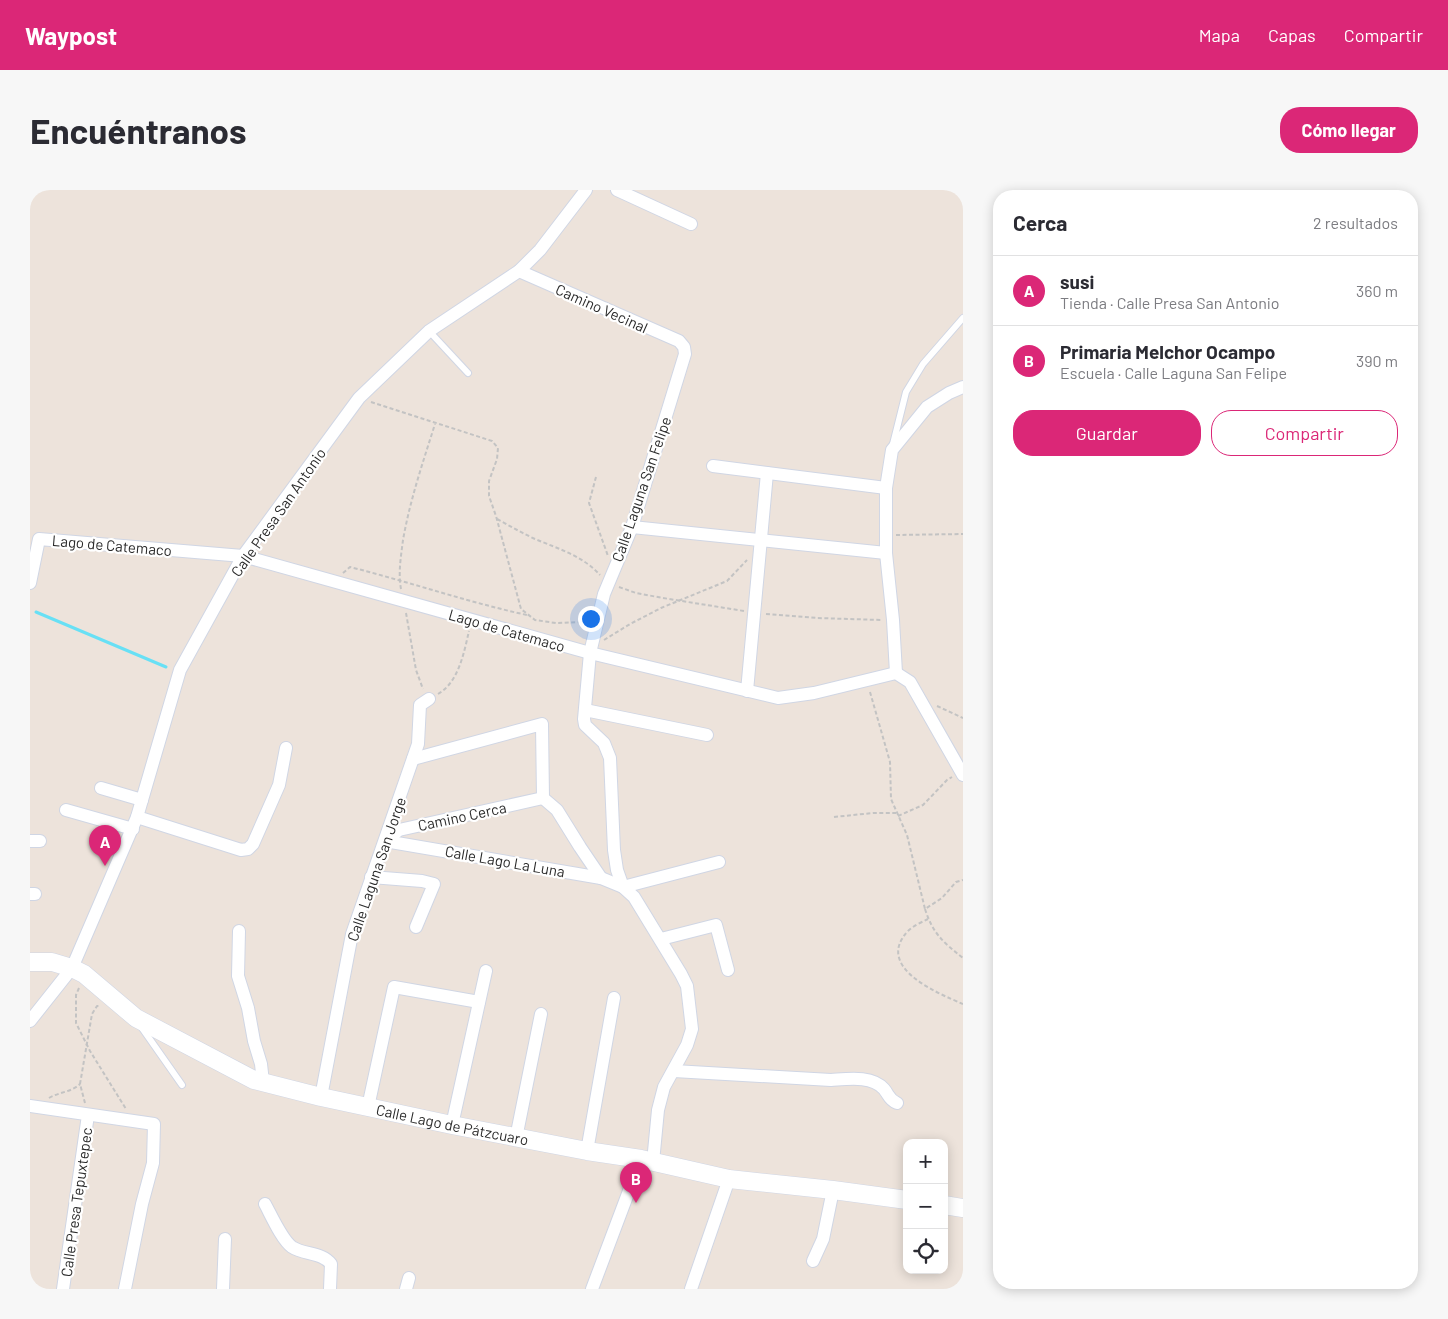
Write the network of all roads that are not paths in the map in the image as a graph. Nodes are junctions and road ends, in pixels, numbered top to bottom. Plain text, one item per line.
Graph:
1 (586, 190) edge
2 (617, 190) edge
3 (691, 224) dead end
4 (519, 271) junction
5 (963, 318) edge
6 (429, 331) junction
7 (684, 347) joint
8 (468, 373) dead end
9 (963, 387) edge
10 (892, 450) junction
11 (713, 466) dead end
12 (767, 473) junction
13 (886, 488) junction
14 (632, 527) junction
15 (761, 545) junction
16 (886, 553) junction
17 (243, 556) junction
18 (30, 583) edge
19 (591, 650) junction
20 (896, 673) junction
21 (747, 691) junction
22 (429, 699) road end
23 (585, 710) junction
24 (707, 735) dead end
25 (286, 748) dead end
26 (413, 759) junction
27 (962, 773) edge
28 (101, 788) dead end
29 (543, 798) junction
30 (142, 800) junction
31 (66, 810) dead end
32 (135, 823) junction
33 (385, 841) junction
34 (718, 862) dead end
35 (371, 876) junction
36 (601, 878) junction
37 (622, 887) junction
38 (416, 927) dead end
39 (239, 930) dead end
40 (661, 939) junction
41 (30, 962) edge
42 (728, 970) dead end
43 (78, 971) junction
44 (486, 971) dead end
45 (614, 998) dead end
46 (479, 1002) junction
47 (541, 1014) dead end
48 (136, 1018) junction
49 (30, 1021) edge
50 (674, 1071) junction
51 (263, 1082) junction
52 (182, 1085) dead end
53 (321, 1097) junction
54 (896, 1103) dead end
55 (32, 1106) edge
56 (368, 1107) junction
57 (88, 1115) junction
58 (452, 1125) junction
59 (516, 1138) junction
60 (587, 1151) junction
61 (647, 1161) junction
62 (729, 1179) junction
63 (833, 1190) junction
64 (903, 1199) edge
65 (265, 1204) dead end
66 (948, 1206) edge
67 (963, 1208) edge
68 (225, 1240) dead end
69 (813, 1261) dead end
70 (63, 1289) edge
71 (125, 1289) edge
72 (223, 1289) edge
73 (330, 1289) edge
74 (592, 1289) edge
75 (691, 1289) edge

1 - 4 street, Calle Presa San Antonio
2 - 3 street
4 - 6 street, Calle Presa San Antonio
4 - 7 street, Camino Vecinal
5 - 10 lane
6 - 8 lane
6 - 17 street, Calle Presa San Antonio
7 - 14 street, Calle Laguna San Felipe
9 - 10 street
10 - 13 street
11 - 12 street
12 - 13 street
12 - 15 street
13 - 16 street
14 - 15 street
14 - 19 street, Calle Laguna San Felipe
15 - 16 street
15 - 21 street
16 - 20 street
17 - 18 street, Lago de Catemaco
17 - 19 street, Lago de Catemaco
17 - 30 street, Calle Presa San Antonio
19 - 21 street, Lago de Catemaco
19 - 23 street, Calle Laguna San Felipe
20 - 21 street, Lago de Catemaco
20 - 27 street
22 - 26 street, Calle Laguna San Jorge
23 - 24 street
23 - 37 street, Calle Laguna San Felipe
25 - 32 street
26 - 29 street
26 - 33 street, Calle Laguna San Jorge
28 - 30 street
29 - 33 street, Camino Cerca
29 - 36 street
30 - 32 street, Calle Presa San Antonio
31 - 32 street
32 - 43 street, Calle Presa San Antonio
33 - 35 street, Calle Laguna San Jorge
33 - 36 street, Calle Lago La Luna
34 - 37 street
35 - 38 street
35 - 53 street, Calle Laguna San Jorge
36 - 37 street, Calle Lago La Luna
37 - 40 street, Calle Laguna San Felipe
39 - 51 street
40 - 42 street
40 - 50 street, Calle Laguna San Felipe
41 - 43 street, Calle Lago de Pátzcuaro
43 - 48 street, Calle Lago de Pátzcuaro
43 - 49 street, Calle Presa San Antonio
44 - 46 street
45 - 60 street
46 - 56 street
46 - 58 street
47 - 59 street
48 - 51 street, Calle Lago de Pátzcuaro
48 - 52 lane
50 - 54 street
50 - 61 street, Calle Laguna San Felipe
51 - 53 street, Calle Lago de Pátzcuaro
53 - 56 street, Calle Lago de Pátzcuaro
55 - 57 street
56 - 58 street, Calle Lago de Pátzcuaro
57 - 70 street, Calle Presa Tepuxtepec
57 - 71 street
58 - 59 street, Calle Lago de Pátzcuaro
59 - 60 street, Calle Lago de Pátzcuaro
60 - 61 street, Calle Lago de Pátzcuaro
61 - 62 street, Calle Lago de Pátzcuaro
61 - 74 street, Calle Laguna San Felipe
62 - 63 street, Calle Lago de Pátzcuaro
62 - 75 street
63 - 64 street, Calle Lago de Pátzcuaro
63 - 69 street
65 - 73 street
66 - 67 street
68 - 72 street

